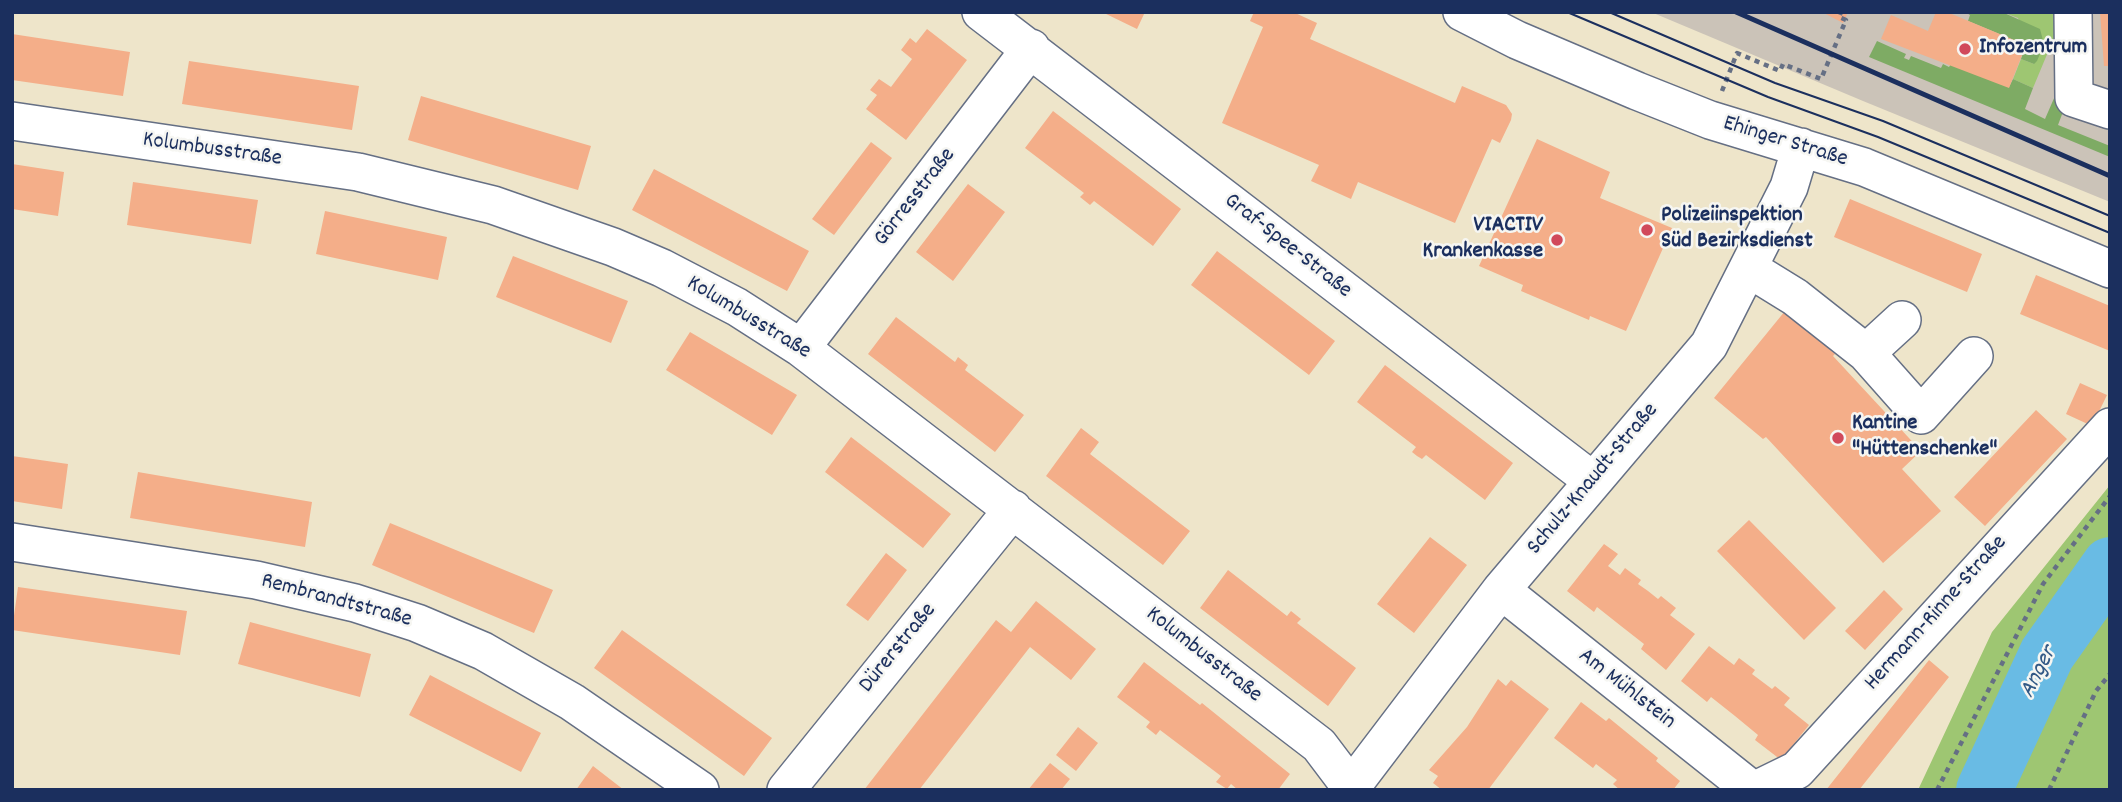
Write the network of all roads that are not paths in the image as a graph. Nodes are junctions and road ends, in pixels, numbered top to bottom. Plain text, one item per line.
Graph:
1 (981, 12) edge
2 (1462, 12) edge
3 (2073, 12) edge
4 (1031, 48) junction
5 (2110, 110) edge
6 (12, 121) edge
7 (1801, 147) junction
8 (1748, 268) junction
9 (2110, 269) edge
10 (1902, 320) dead end
11 (801, 348) junction
12 (1866, 353) junction
13 (1974, 356) dead end
14 (2110, 427) edge
15 (1593, 481) junction
16 (1013, 509) junction
17 (12, 542) edge
18 (1501, 590) junction
19 (1351, 789) edge
20 (700, 790) edge
21 (786, 790) edge
22 (1754, 790) edge

1 - 4 street, Graf-Spee-Straße
2 - 7 street, Ehinger Straße
3 - 5 street
4 - 11 street, Görresstraße
4 - 15 street, Graf-Spee-Straße
6 - 11 street, Kolumbusstraße
7 - 8 street, Schulz-Knaudt-Straße
7 - 9 street, Ehinger Straße
8 - 12 street
8 - 15 street, Schulz-Knaudt-Straße
10 - 12 street
11 - 16 street, Kolumbusstraße
12 - 13 street
14 - 22 street, Hermann-Rinne-Straße
15 - 18 street, Schulz-Knaudt-Straße
16 - 19 street, Kolumbusstraße
16 - 21 street, Dürerstraße
17 - 20 street, Rembrandtstraße
18 - 19 street, Schulz-Knaudt-Straße
18 - 22 street, Am Mühlstein

